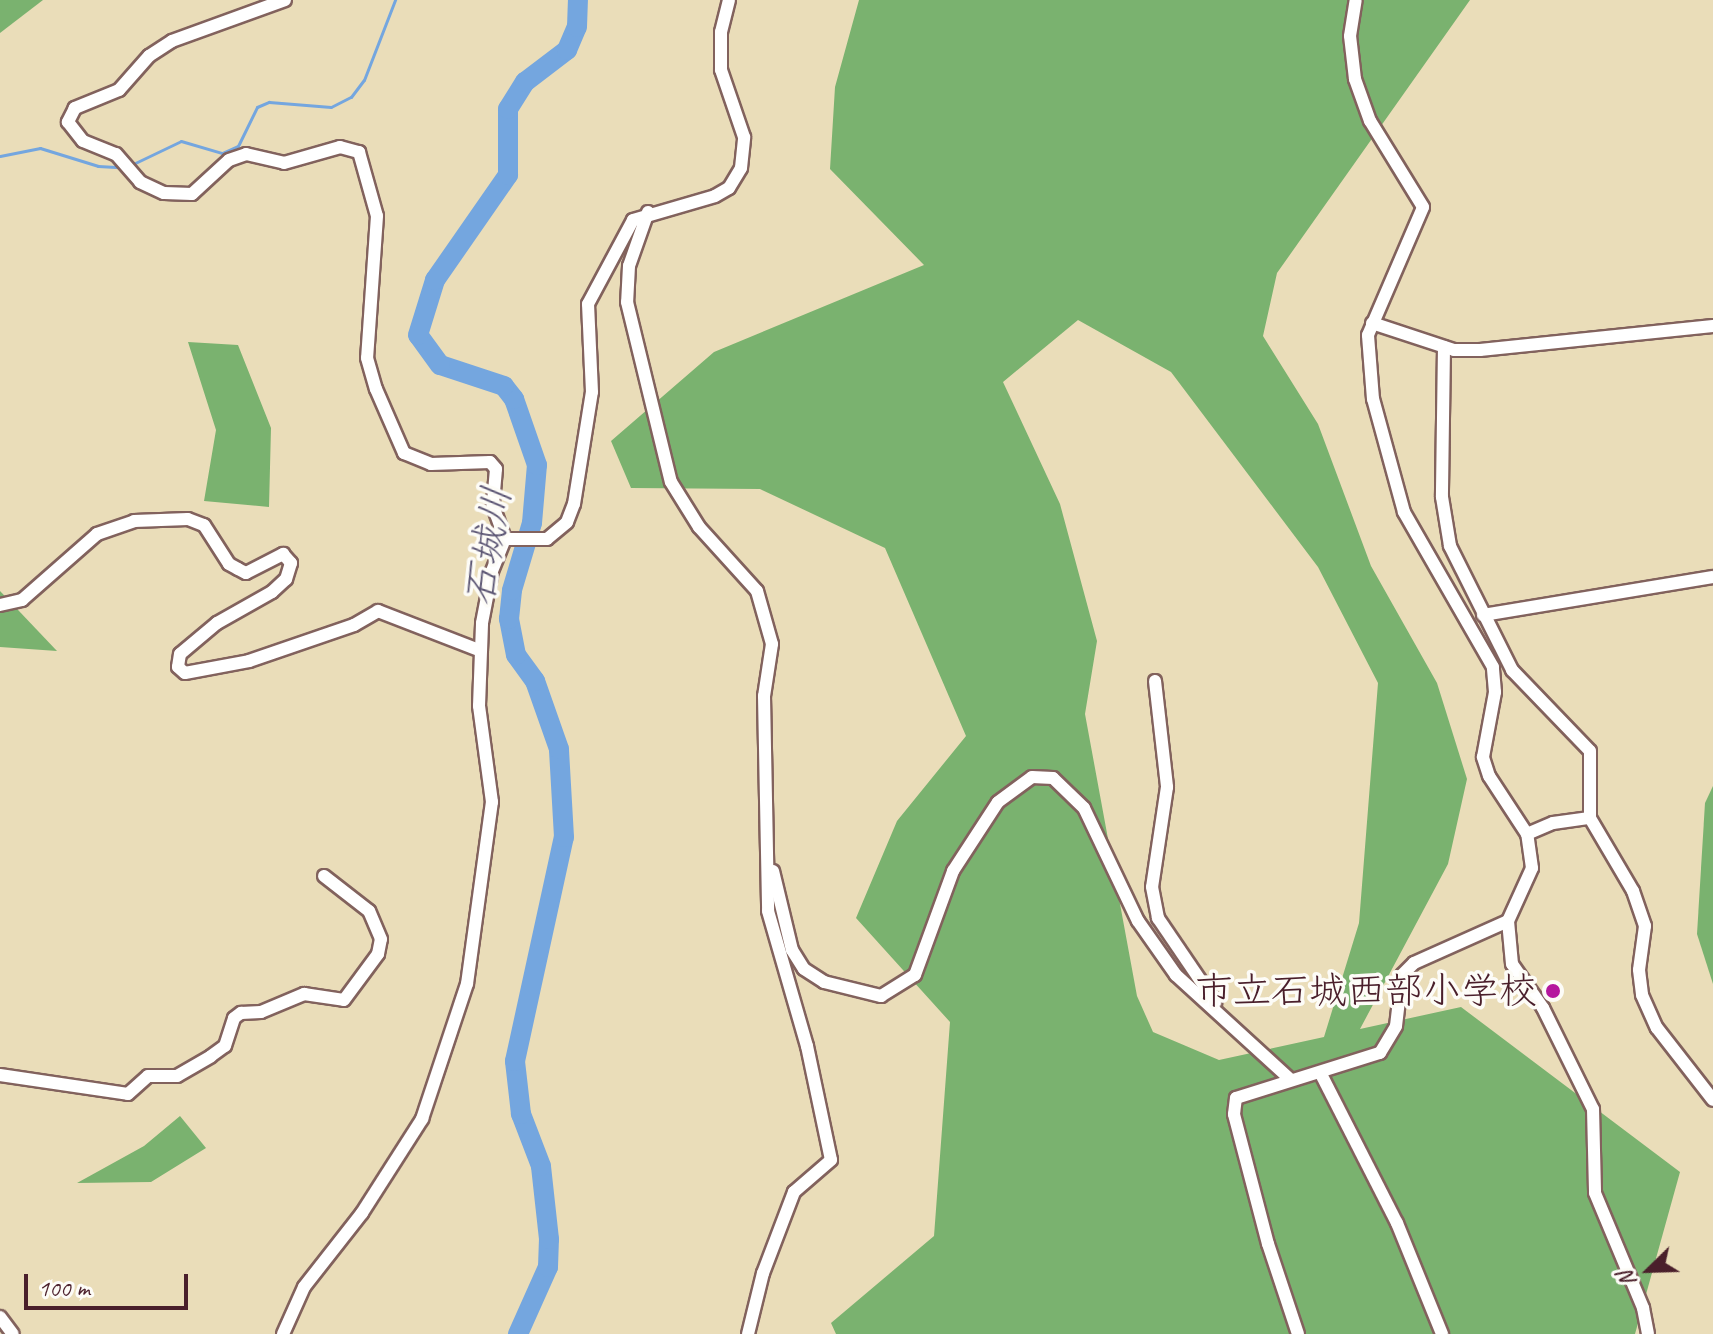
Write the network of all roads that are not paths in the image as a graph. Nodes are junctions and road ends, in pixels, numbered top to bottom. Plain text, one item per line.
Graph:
1 (285, 0) edge
2 (729, 0) edge
3 (1356, 0) edge
4 (648, 212) junction
5 (1372, 323) junction
6 (1713, 326) edge
7 (1444, 347) junction
8 (507, 539) junction
9 (1713, 577) edge
10 (0, 605) edge
11 (1483, 615) junction
12 (481, 651) junction
13 (1155, 681) dead end
14 (1590, 818) junction
15 (1527, 834) junction
16 (767, 848) junction
17 (324, 876) dead end
18 (1508, 921) junction
19 (1226, 1018) junction
20 (1321, 1074) junction
21 (0, 1075) edge
22 (1290, 1079) junction
23 (1713, 1100) edge
24 (0, 1317) edge
25 (13, 1334) edge
26 (283, 1334) edge
27 (748, 1334) edge
28 (1298, 1334) edge
29 (1442, 1334) edge
30 (1648, 1334) edge

1 - 8 street
2 - 4 street
3 - 5 street
4 - 8 street
4 - 16 street
5 - 7 street
5 - 15 street
6 - 7 street
7 - 11 street
8 - 12 street
9 - 11 street
10 - 12 street
11 - 14 street
12 - 26 street
13 - 19 street
14 - 15 street
14 - 23 street
15 - 18 street
16 - 19 street
16 - 27 street
17 - 21 street
18 - 20 street
18 - 30 street
19 - 22 street
20 - 22 street
20 - 29 street
22 - 28 street
24 - 25 street

